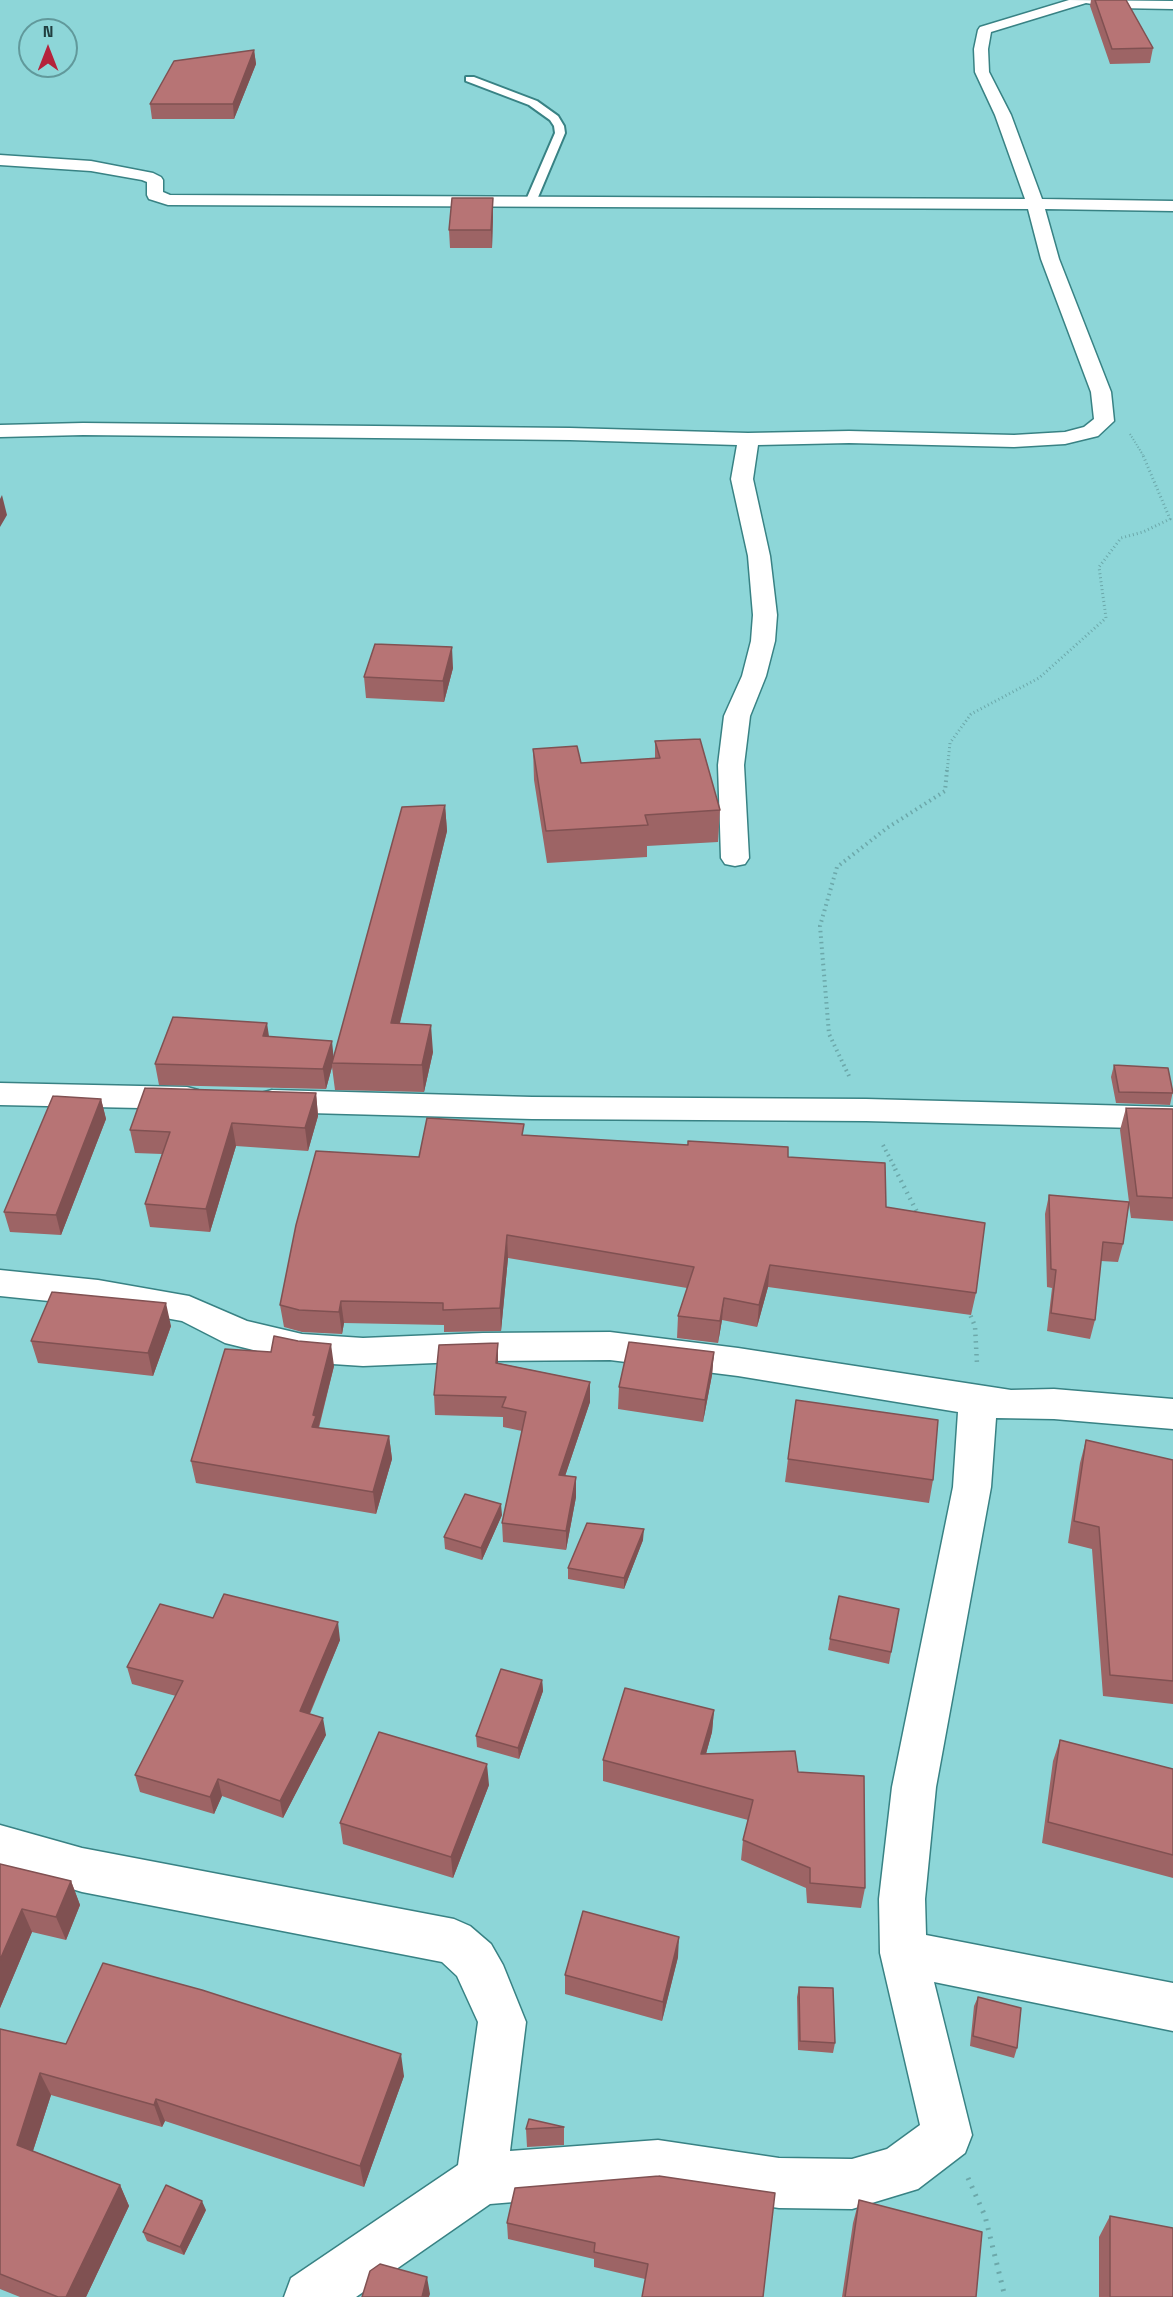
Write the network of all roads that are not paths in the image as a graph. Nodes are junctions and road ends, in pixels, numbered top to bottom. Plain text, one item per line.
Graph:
1 (1083, 0) edge
2 (1088, 0) edge
3 (1173, 5) edge
4 (470, 79) dead end
5 (0, 160) edge
6 (532, 200) junction
7 (1035, 204) junction
8 (1173, 206) edge
9 (0, 431) edge
10 (748, 439) junction
11 (735, 858) dead end
12 (0, 1094) edge
13 (1173, 1118) edge
14 (0, 1283) edge
15 (978, 1401) junction
16 (1173, 1414) edge
17 (0, 1846) edge
18 (903, 1953) junction
19 (1173, 2007) edge
20 (481, 2179) junction
21 (310, 2297) edge

1 - 7 street
2 - 3 street
4 - 6 lane
5 - 6 street
6 - 7 street
7 - 8 street
7 - 10 street
9 - 10 street
10 - 11 street
12 - 13 street
14 - 15 street
15 - 16 street
15 - 18 street
17 - 20 street
18 - 19 street
18 - 20 street
20 - 21 street

